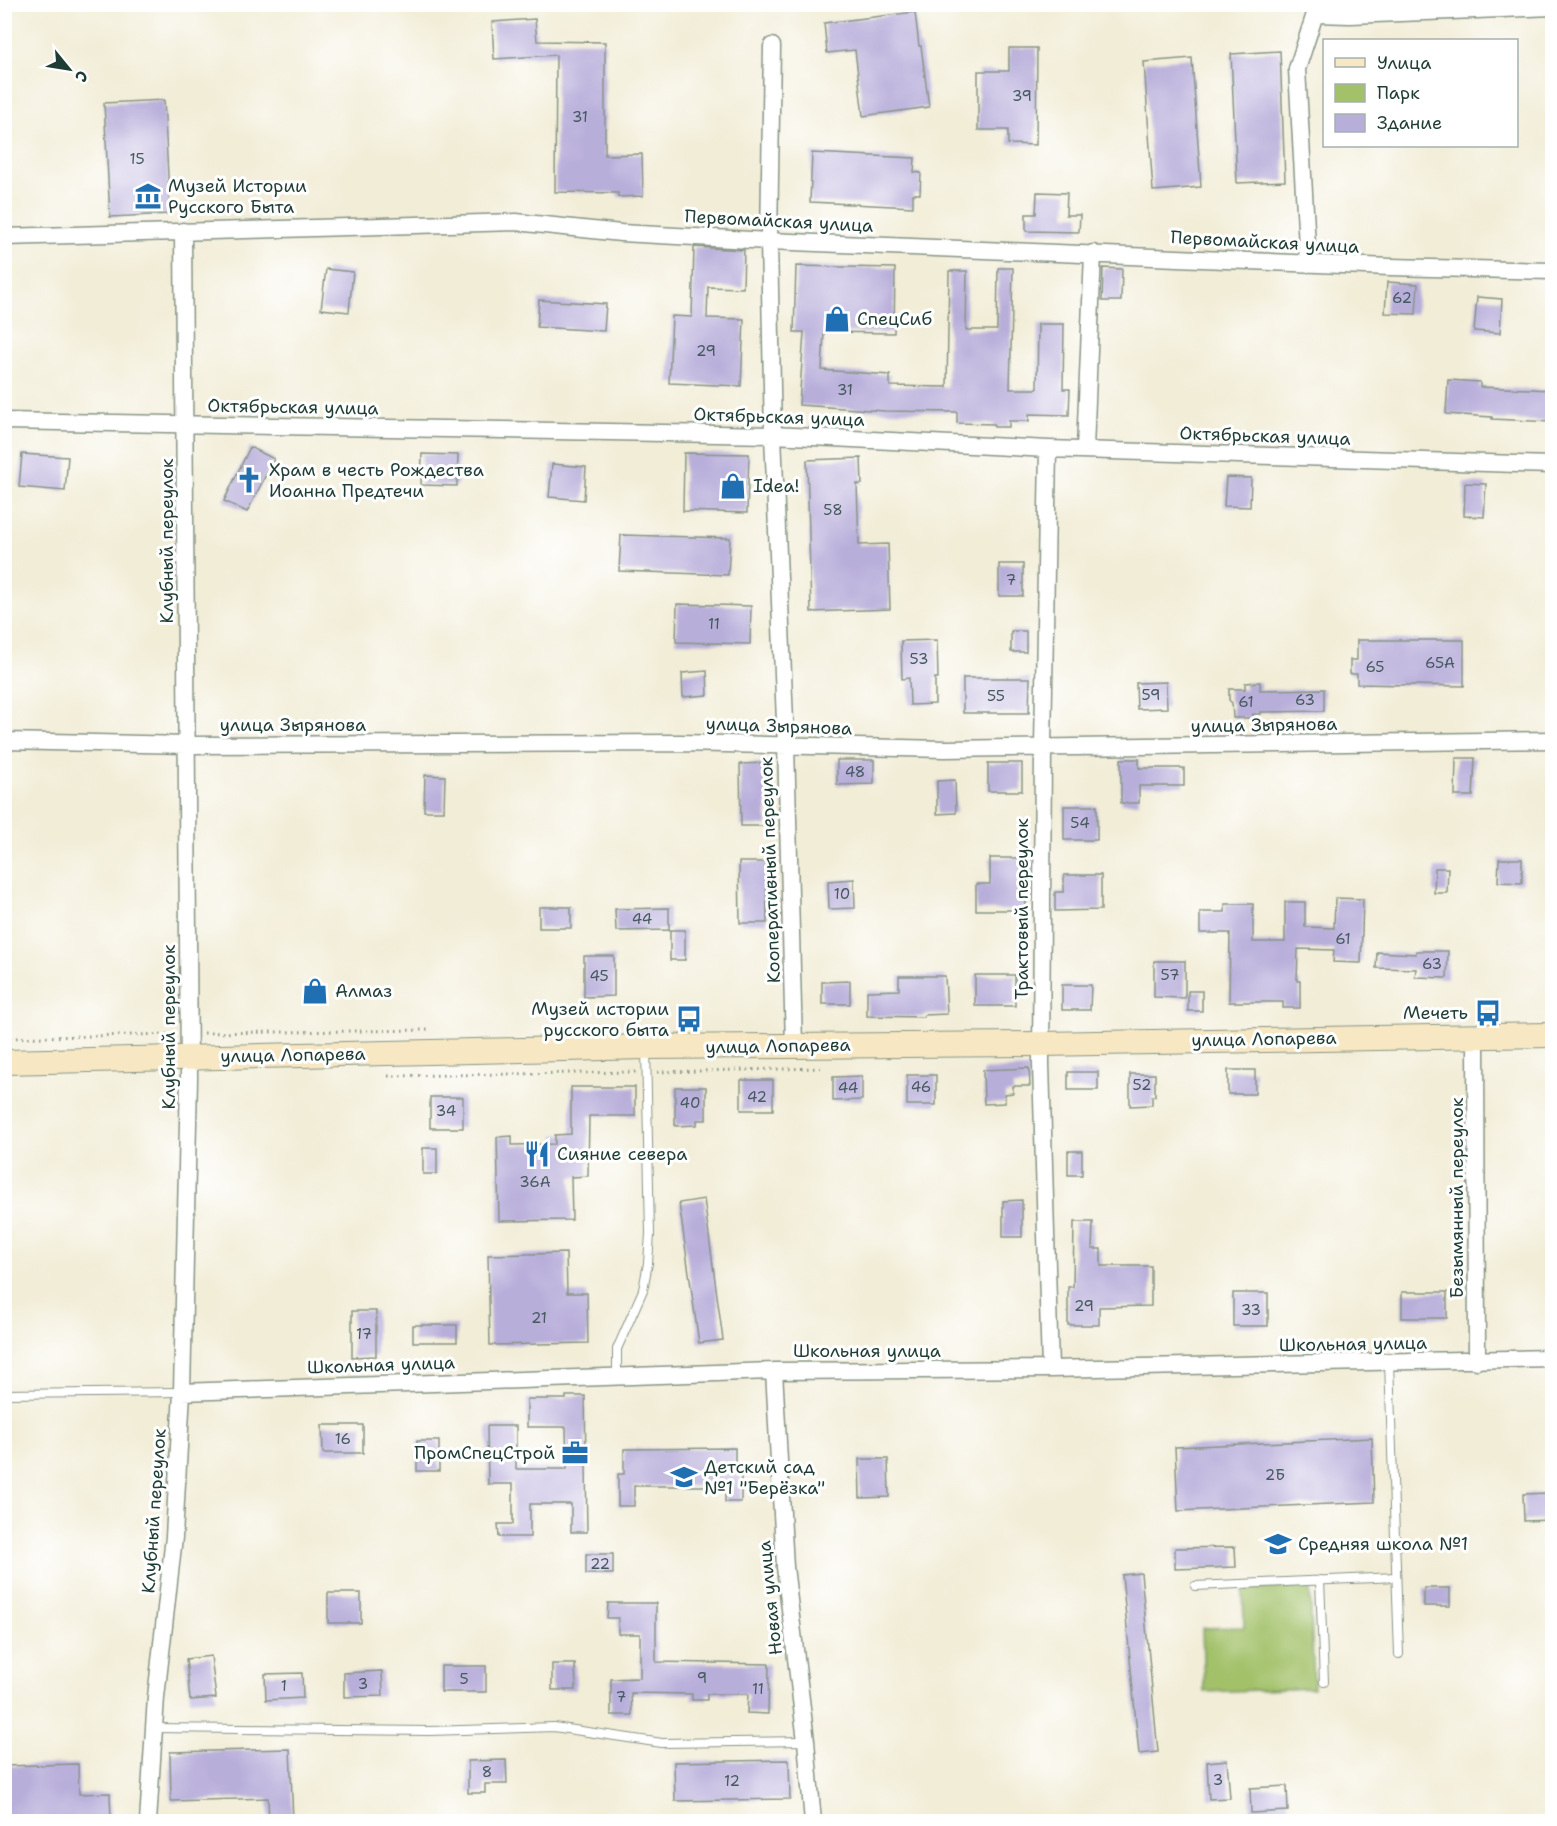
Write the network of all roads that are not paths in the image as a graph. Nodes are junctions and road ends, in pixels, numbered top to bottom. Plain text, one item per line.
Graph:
1 (1552, 7) edge
2 (1316, 9) edge
3 (772, 46) dead end
4 (183, 231) junction
5 (4, 237) edge
6 (769, 241) junction
7 (1093, 253) junction
8 (1308, 264) junction
9 (1552, 271) edge
10 (4, 421) edge
11 (186, 424) junction
12 (773, 435) junction
13 (1048, 449) junction
14 (1085, 449) junction
15 (1552, 465) edge
16 (1552, 740) edge
17 (4, 741) edge
18 (187, 745) junction
19 (786, 745) junction
20 (1042, 747) junction
21 (1476, 1035) junction
22 (1552, 1035) edge
23 (1041, 1044) junction
24 (794, 1045) junction
25 (646, 1047) junction
26 (190, 1058) junction
27 (4, 1062) edge
28 (1552, 1358) edge
29 (1477, 1361) junction
30 (1389, 1362) junction
31 (1050, 1369) junction
32 (774, 1371) junction
33 (617, 1376) junction
34 (182, 1392) junction
35 (4, 1394) edge
36 (1396, 1577) junction
37 (1320, 1580) junction
38 (1196, 1586) dead end
39 (1399, 1654) dead end
40 (1324, 1682) dead end
41 (154, 1728) junction
42 (806, 1741) junction
43 (148, 1821) edge
44 (813, 1821) edge

1 - 2 street
2 - 8 street
3 - 6 street, Кооперативный переулок
4 - 5 street, Первомайская улица
4 - 6 street, Первомайская улица
4 - 11 street, Клубный переулок
6 - 7 street, Первомайская улица
6 - 12 street, Кооперативный переулок
7 - 8 street, Первомайская улица
7 - 14 street
8 - 9 street, Первомайская улица
10 - 11 street, Октябрьская улица
11 - 12 street, Октябрьская улица
11 - 18 street, Клубный переулок
12 - 13 street, Октябрьская улица
12 - 19 street, Кооперативный переулок
13 - 14 street, Октябрьская улица
13 - 20 street, Трактовый переулок
14 - 15 street, Октябрьская улица
16 - 20 street, улица Зырянова
17 - 18 street, улица Зырянова
18 - 19 street, улица Зырянова
18 - 26 street, Клубный переулок
19 - 20 street, улица Зырянова
19 - 24 street, Кооперативный переулок
20 - 23 street, Трактовый переулок
21 - 22 main road, улица Лопарева
21 - 23 main road, улица Лопарева
21 - 29 street, Безымянный переулок
23 - 24 main road, улица Лопарева
23 - 31 street, Трактовый переулок
24 - 25 main road, улица Лопарева
25 - 26 main road, улица Лопарева
25 - 33 lane
26 - 27 main road, улица Лопарева
26 - 34 street, Клубный переулок
28 - 29 street, Школьная улица
29 - 30 street, Школьная улица
30 - 31 street, Школьная улица
30 - 36 lane
31 - 32 street, Школьная улица
32 - 33 street, Школьная улица
32 - 42 street, Новая улица
33 - 34 street, Школьная улица
34 - 35 lane
34 - 41 street, Клубный переулок
36 - 37 lane
36 - 39 lane
37 - 38 lane
37 - 40 lane
41 - 42 lane
41 - 43 street, Клубный переулок
42 - 44 street, Новая улица

